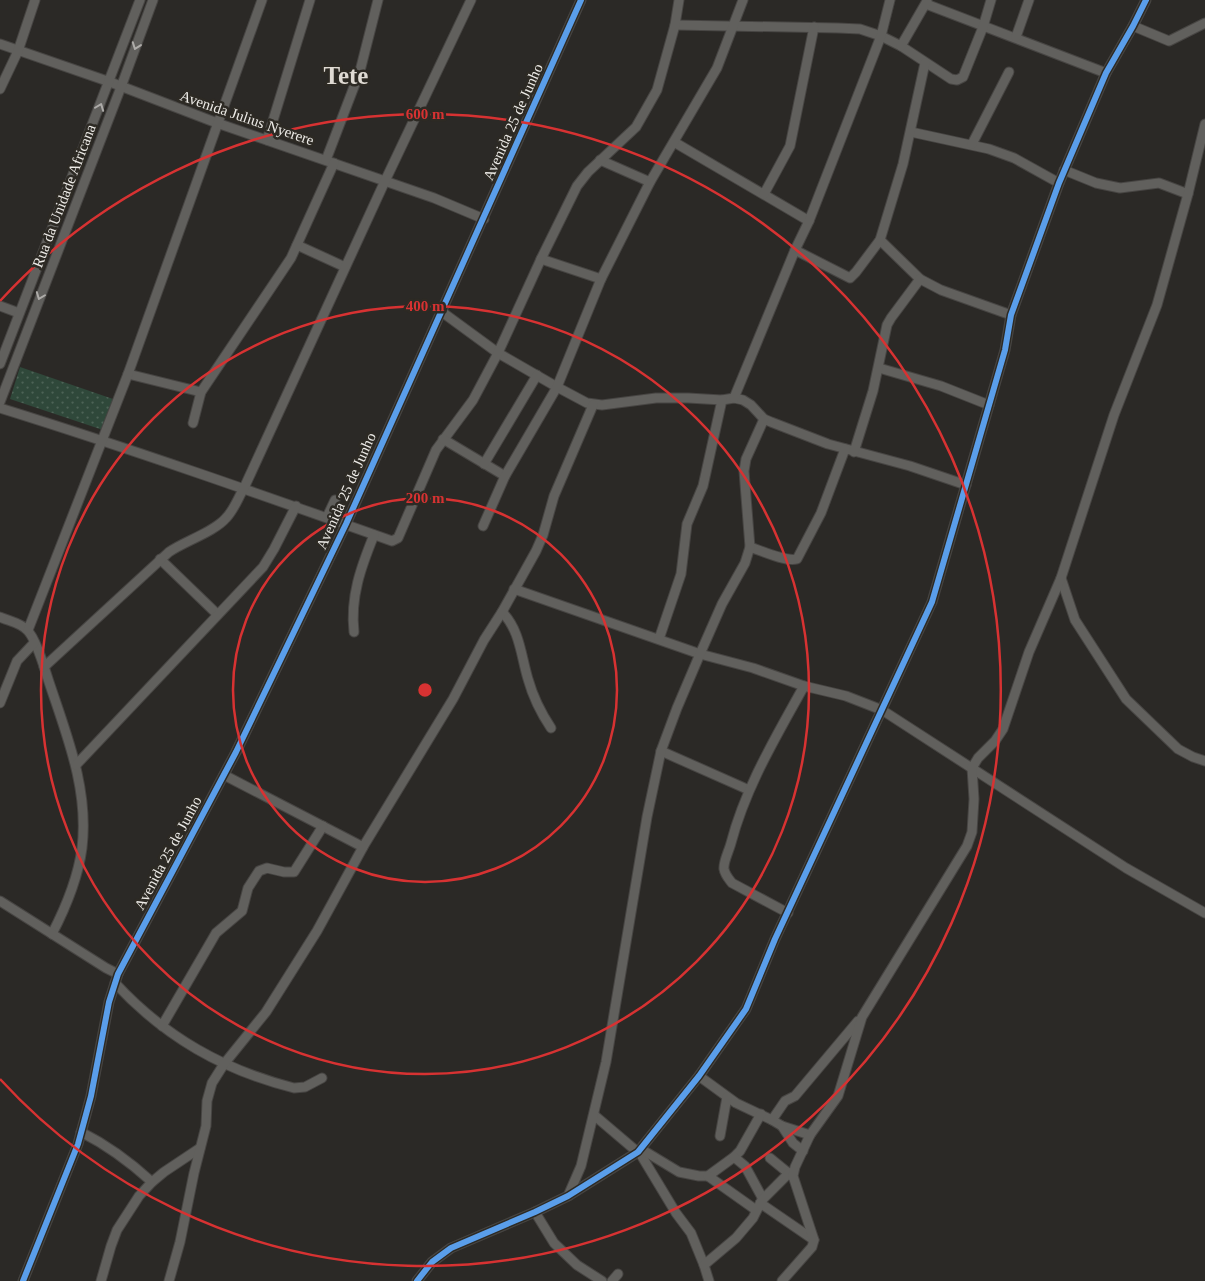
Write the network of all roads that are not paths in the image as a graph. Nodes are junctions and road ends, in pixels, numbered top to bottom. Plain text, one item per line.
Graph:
1 (35, 0) edge
2 (140, 0) edge
3 (153, 0) edge
4 (262, 0) edge
5 (310, 0) edge
6 (378, 0) edge
7 (471, 0) edge
8 (581, 0) edge
9 (679, 0) edge
10 (743, 0) edge
11 (890, 0) edge
12 (990, 0) edge
13 (1029, 0) edge
14 (1146, 0) edge
15 (927, 2) edge
16 (1205, 22) edge
17 (675, 25) junction
18 (734, 26) junction
19 (1133, 26) junction
20 (814, 27) junction
21 (983, 27) junction
22 (882, 36) junction
23 (1016, 37) junction
24 (0, 44) edge
25 (901, 46) junction
26 (18, 51) junction
27 (925, 63) junction
28 (1009, 72) dead end
29 (1106, 72) junction
30 (110, 82) junction
31 (121, 87) junction
32 (0, 89) edge
33 (217, 123) junction
34 (1205, 124) edge
35 (911, 132) junction
36 (267, 140) junction
37 (674, 142) junction
38 (972, 144) junction
39 (600, 160) junction
40 (330, 162) junction
41 (1064, 170) junction
42 (385, 181) junction
43 (650, 182) junction
44 (1059, 182) junction
45 (764, 194) junction
46 (1188, 194) junction
47 (484, 219) junction
48 (809, 221) junction
49 (880, 240) junction
50 (297, 244) junction
51 (795, 250) junction
52 (541, 259) junction
53 (345, 268) junction
54 (600, 279) junction
55 (920, 279) junction
56 (0, 306) edge
57 (442, 312) junction
58 (19, 313) junction
59 (1011, 315) junction
60 (498, 353) junction
61 (0, 364) edge
62 (879, 368) junction
63 (128, 374) junction
64 (537, 375) junction
65 (557, 387) junction
66 (201, 392) junction
67 (734, 398) junction
68 (722, 400) junction
69 (0, 402) edge
70 (593, 405) junction
71 (989, 405) junction
72 (0, 408) edge
73 (764, 419) junction
74 (193, 423) dead end
75 (443, 438) junction
76 (102, 440) junction
77 (850, 450) junction
78 (484, 464) junction
79 (505, 476) junction
80 (966, 485) junction
81 (244, 488) junction
82 (334, 500) dead end
83 (296, 506) junction
84 (327, 517) junction
85 (346, 524) junction
86 (483, 526) dead end
87 (374, 534) junction
88 (750, 547) junction
89 (160, 559) junction
90 (1061, 578) junction
91 (514, 589) junction
92 (502, 612) junction
93 (217, 614) junction
94 (0, 617) edge
95 (28, 630) junction
96 (354, 632) dead end
97 (659, 639) junction
98 (34, 643) junction
99 (700, 654) junction
100 (44, 667) junction
101 (804, 686) junction
102 (0, 703) edge
103 (882, 710) junction
104 (551, 728) dead end
105 (661, 751) junction
106 (1205, 761) edge
107 (76, 765) junction
108 (972, 768) junction
109 (224, 775) junction
110 (749, 790) junction
111 (322, 826) junction
112 (363, 847) junction
113 (0, 901) edge
114 (788, 913) junction
115 (1205, 913) edge
116 (52, 934) junction
117 (117, 978) junction
118 (862, 1017) junction
119 (162, 1026) junction
120 (224, 1064) junction
121 (699, 1076) junction
122 (322, 1078) dead end
123 (727, 1097) junction
124 (594, 1114) junction
125 (761, 1114) junction
126 (772, 1120) junction
127 (782, 1126) junction
128 (81, 1132) junction
129 (810, 1135) junction
130 (720, 1136) dead end
131 (200, 1148) junction
132 (639, 1150) junction
133 (803, 1151) junction
134 (734, 1157) junction
135 (770, 1158) dead end
136 (791, 1175) junction
137 (708, 1176) junction
138 (152, 1182) junction
139 (568, 1196) junction
140 (760, 1204) junction
141 (535, 1212) junction
142 (814, 1240) junction
143 (704, 1265) junction
144 (23, 1281) edge
145 (101, 1281) edge
146 (169, 1281) edge
147 (417, 1281) edge
148 (602, 1281) edge
149 (709, 1281) edge
150 (782, 1281) edge

1 - 26 street
2 - 30 street, Rua da Unidade Africana
3 -> 31 street, Rua da Unidade Africana
4 - 33 street
5 - 36 street
6 - 40 street
7 - 42 street
8 - 47 street, Avenida 25 de Junho
9 - 17 street
10 - 18 street
11 - 22 street
12 - 21 street
13 - 23 street
14 - 19 street
15 - 21 street
15 - 25 street
16 - 19 street
17 - 18 street
17 - 39 street
18 - 20 street
18 - 37 street
19 - 29 street
20 - 22 street
20 - 45 street
21 - 23 street
21 - 27 street
22 - 25 street
22 - 48 street
23 - 29 street
24 - 26 street, Avenida Julius Nyerere
25 - 27 street
26 - 30 street, Avenida Julius Nyerere
26 - 32 street
27 - 35 street
28 - 38 street
29 - 41 street
30 - 31 street, Avenida Julius Nyerere
58 -> 30 street, Rua da Unidade Africana
31 - 33 street, Avenida Julius Nyerere
31 -> 69 street, Rua da Unidade Africana
33 - 36 street, Avenida Julius Nyerere
33 - 63 street
34 - 46 street
35 - 38 street
35 - 49 street
36 - 40 street, Avenida Julius Nyerere
37 - 43 street
37 - 45 street
38 - 44 street
39 - 43 street
39 - 52 street
40 - 42 street, Avenida Julius Nyerere
40 - 50 street
41 - 44 street
41 - 46 street
42 - 47 street, Avenida Julius Nyerere
42 - 53 street
43 - 54 street
44 - 59 street
45 - 48 street
46 - 90 street
47 - 57 street, Avenida 25 de Junho
48 - 51 street
49 - 51 street
49 - 55 street
50 - 53 street
50 - 66 street
51 - 67 street
52 - 54 street
52 - 60 street
53 - 81 street
54 - 65 street
55 - 59 street
55 - 62 street
56 - 58 street
57 - 60 street
57 - 85 street, Avenida 25 de Junho
58 - 61 street, Rua da Unidade Africana
59 - 71 street
60 - 64 street
60 - 75 street
62 - 71 street
62 - 77 street
63 - 66 street
63 - 76 street
64 - 65 street
64 - 78 street
65 - 70 street
65 - 79 street
66 - 74 street
67 - 68 street
67 - 73 street
68 - 70 street
68 - 97 street
70 - 91 street
71 - 80 street
72 - 76 street
73 - 77 street
73 - 88 street
75 - 78 street
75 - 87 street
76 - 81 street
76 - 95 street
77 - 80 street
77 - 88 street
78 - 79 street
79 - 86 street
80 - 103 street
81 - 83 street
81 - 89 street
82 - 84 street
83 - 84 street
83 - 93 street
84 - 85 street
85 - 87 street
85 - 109 street, Avenida 25 de Junho
87 - 96 street
88 - 99 street
89 - 93 street
89 - 100 street
90 - 106 street
90 - 108 street
91 - 92 street
91 - 97 street
92 - 104 street
92 - 112 street
93 - 107 street
94 - 95 street
95 - 98 street
97 - 99 street
98 - 100 street
98 - 102 street
99 - 101 street
99 - 105 street
100 - 107 street
101 - 103 street
101 - 110 street
103 - 108 street
103 - 114 street
105 - 110 street
105 - 124 street
107 - 116 street
108 - 115 street
108 - 118 street
109 - 111 street
109 - 117 street, Avenida 25 de Junho
110 - 114 street
111 - 112 street
111 - 119 street
112 - 120 street
113 - 116 street
114 - 121 street
116 - 117 street
117 - 119 street
117 - 128 street, Avenida 25 de Junho
118 - 126 street
118 - 129 street
119 - 120 street
120 - 122 street
120 - 131 street
121 - 123 street
121 - 132 street
123 - 125 street
123 - 130 street
124 - 132 street
124 - 139 street
125 - 126 street
125 - 134 street
126 - 127 street
127 - 129 street
127 - 133 street
128 - 138 street
128 - 144 street, Avenida 25 de Junho
129 - 133 street
131 - 138 street
131 - 146 street
132 - 137 street
132 - 139 street
132 - 143 street
133 - 136 street
134 - 137 street
134 - 140 street
135 - 136 street
136 - 140 street
136 - 142 street
137 - 140 street
138 - 145 street
139 - 141 street
140 - 142 street
140 - 143 street
141 - 147 street
141 - 148 street
142 - 150 street
143 - 149 street

